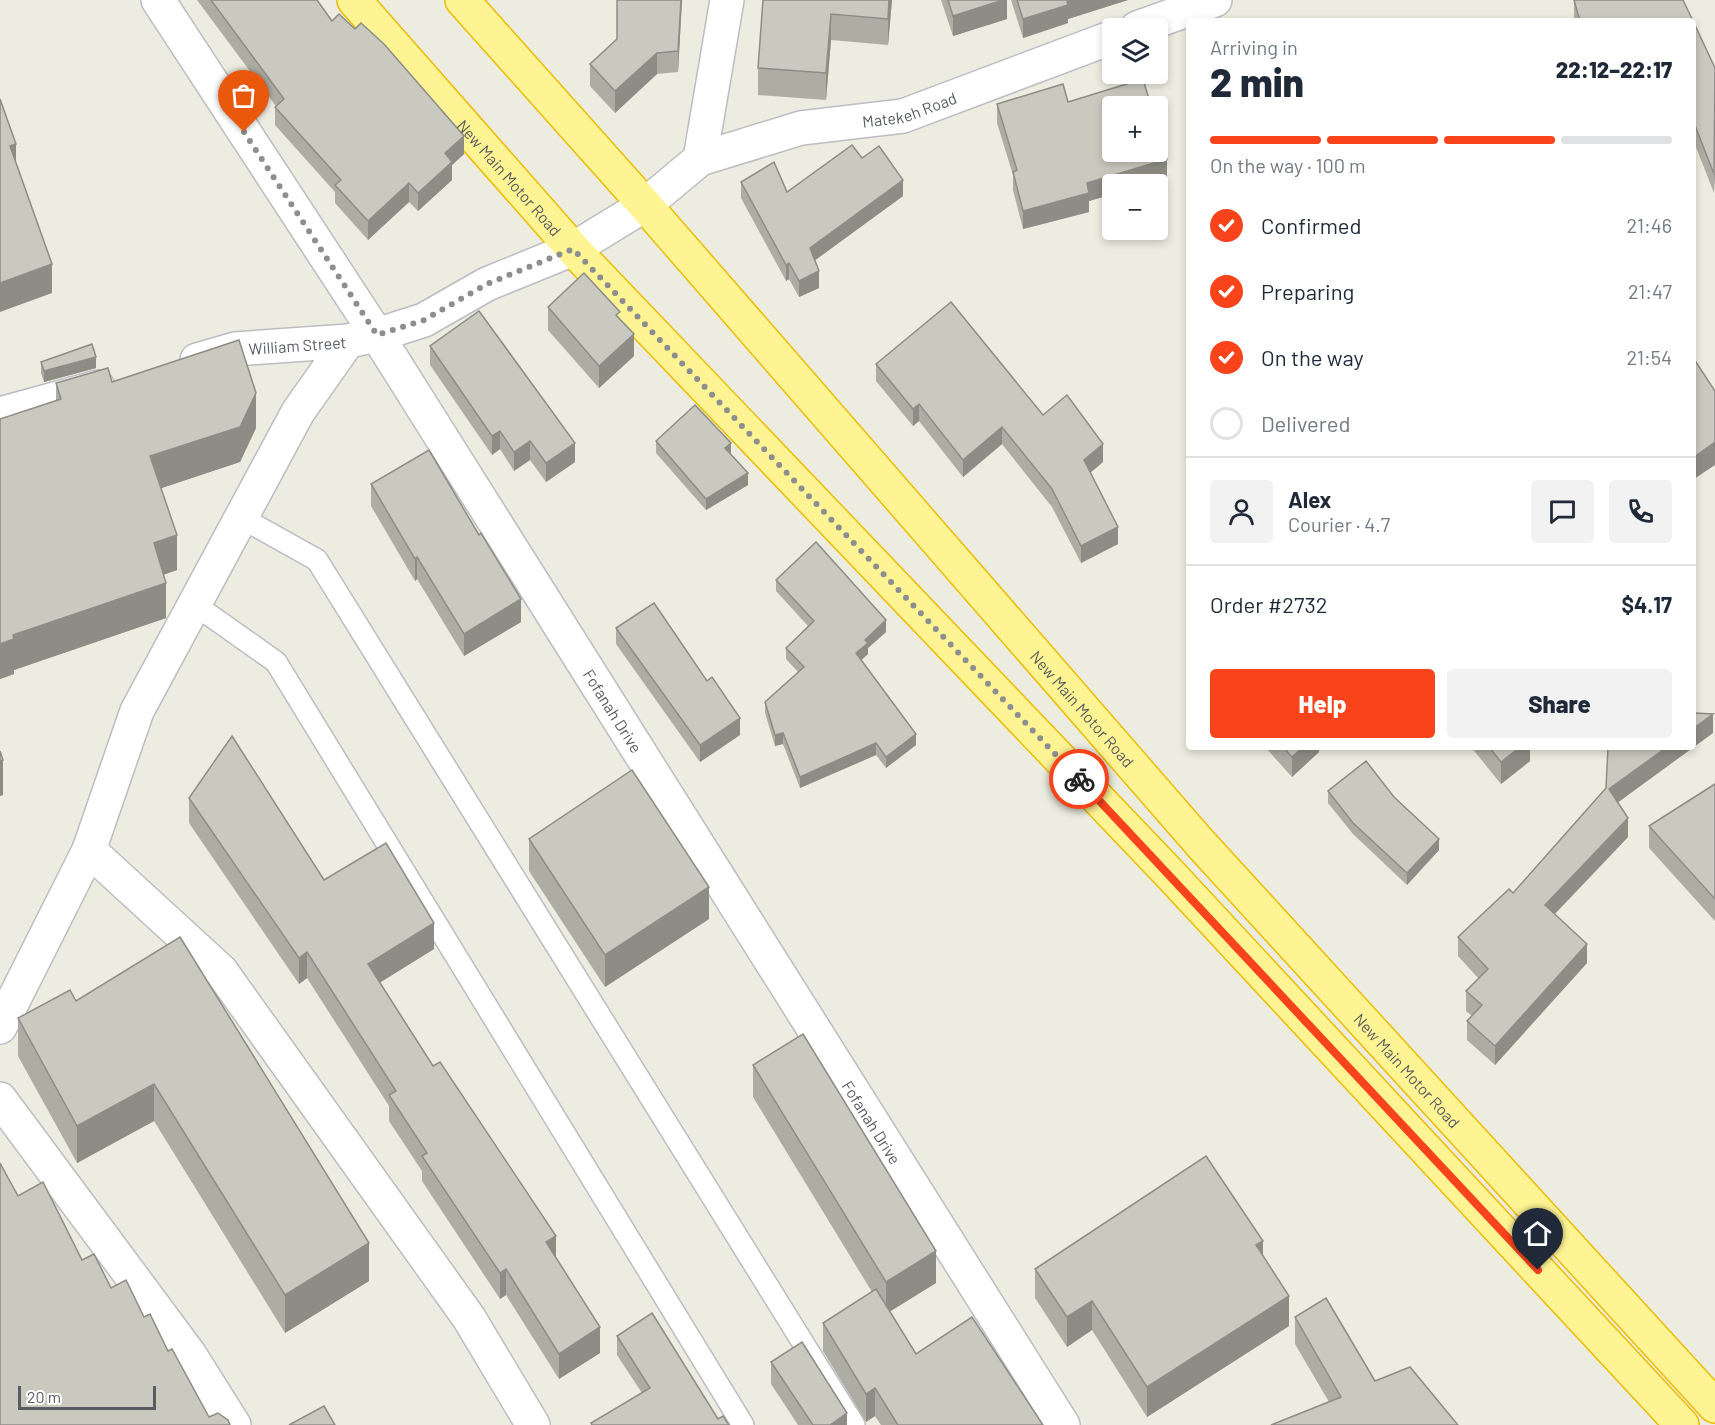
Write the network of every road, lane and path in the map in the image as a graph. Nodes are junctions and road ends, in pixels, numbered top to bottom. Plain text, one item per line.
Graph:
1 (158, 0) edge
2 (354, 0) edge
3 (462, 0) edge
4 (727, 0) edge
5 (1215, 0) edge
6 (1165, 18) edge
7 (1102, 41) edge
8 (700, 159) junction
9 (645, 205) junction
10 (573, 249) junction
11 (363, 338) junction
12 (169, 368) edge
13 (125, 380) edge
14 (0, 414) edge
15 (240, 517) junction
16 (194, 604) junction
17 (89, 850) junction
18 (0, 1027) edge
19 (0, 1099) edge
20 (1715, 1406) edge
21 (234, 1425) edge
22 (533, 1425) edge
23 (743, 1425) edge
24 (854, 1425) edge
25 (1063, 1425) edge
26 (1682, 1425) edge

1 - 11 street, Fofanah Drive
2 - 10 highway, New Main Motor Road
3 - 9 highway, New Main Motor Road
4 - 8 street
5 - 6 street
7 - 8 street, Matekeh Road
8 - 9 street, William Street
9 - 10 street, William Street
9 - 20 highway, New Main Motor Road
10 - 11 street, William Street
10 - 26 highway, New Main Motor Road
11 - 12 street, William Street
11 - 15 street
11 - 25 street, Fofanah Drive
13 - 14 street
15 - 16 street
15 - 24 lane
16 - 17 street
16 - 23 lane
17 - 18 street
17 - 22 street
19 - 21 street

